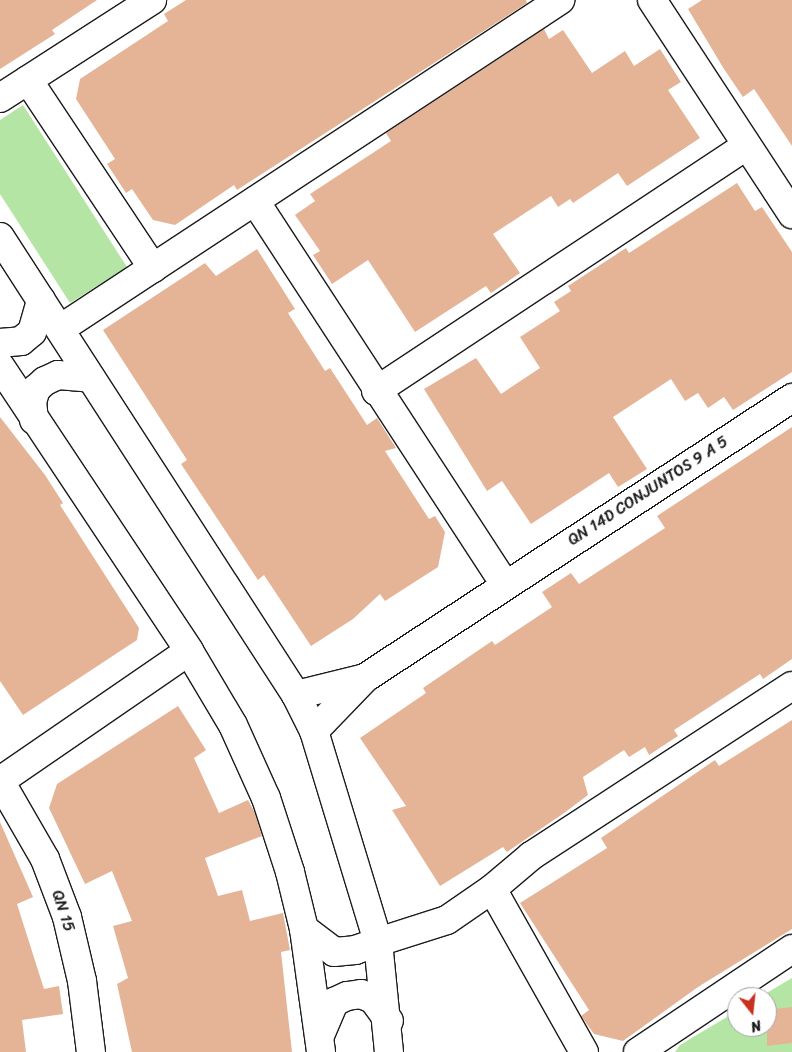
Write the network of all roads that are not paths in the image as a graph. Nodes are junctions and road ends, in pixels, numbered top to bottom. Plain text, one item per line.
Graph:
1 (560, 0) edge
2 (652, 0) edge
3 (135, 4) edge
4 (28, 80) junction
5 (0, 98) edge
6 (746, 146) junction
7 (255, 201) junction
8 (792, 214) edge
9 (0, 237) edge
10 (153, 268) junction
11 (41, 300) junction
12 (60, 329) junction
13 (0, 343) edge
14 (0, 366) edge
15 (92, 378) junction
16 (376, 391) junction
17 (792, 398) edge
18 (34, 420) junction
19 (505, 584) junction
20 (189, 651) junction
21 (365, 678) junction
22 (792, 686) edge
23 (296, 695) junction
24 (314, 731) junction
25 (0, 781) edge
26 (492, 889) junction
27 (304, 929) junction
28 (378, 942) junction
29 (792, 949) edge
30 (389, 1021) junction
31 (321, 1042) edge
32 (91, 1052) edge
33 (389, 1052) edge
34 (584, 1052) edge
35 (638, 1052) edge

1 - 7 street
2 - 6 street
3 - 4 street
4 - 5 street
4 - 10 street
6 - 8 street
6 - 16 street
7 - 10 street
7 - 16 street
9 - 11 street
10 - 12 street
11 - 12 street
11 - 13 street
12 - 15 street
14 - 18 street
15 - 18 street
15 - 23 street
16 - 19 street
17 - 19 street, QN 14D CONJUNTOS 9 A 5
18 - 20 street
19 - 21 street, QN 14D CONJUNTOS 9 A 5
20 - 25 street
20 - 27 street
21 - 23 street
21 - 24 street
22 - 26 street
23 - 24 street
24 - 28 street
25 - 32 street, QN 15
26 - 28 street
26 - 34 street
27 - 28 street
27 - 31 street
28 - 30 street
29 - 35 street
30 - 31 street
30 - 33 street

